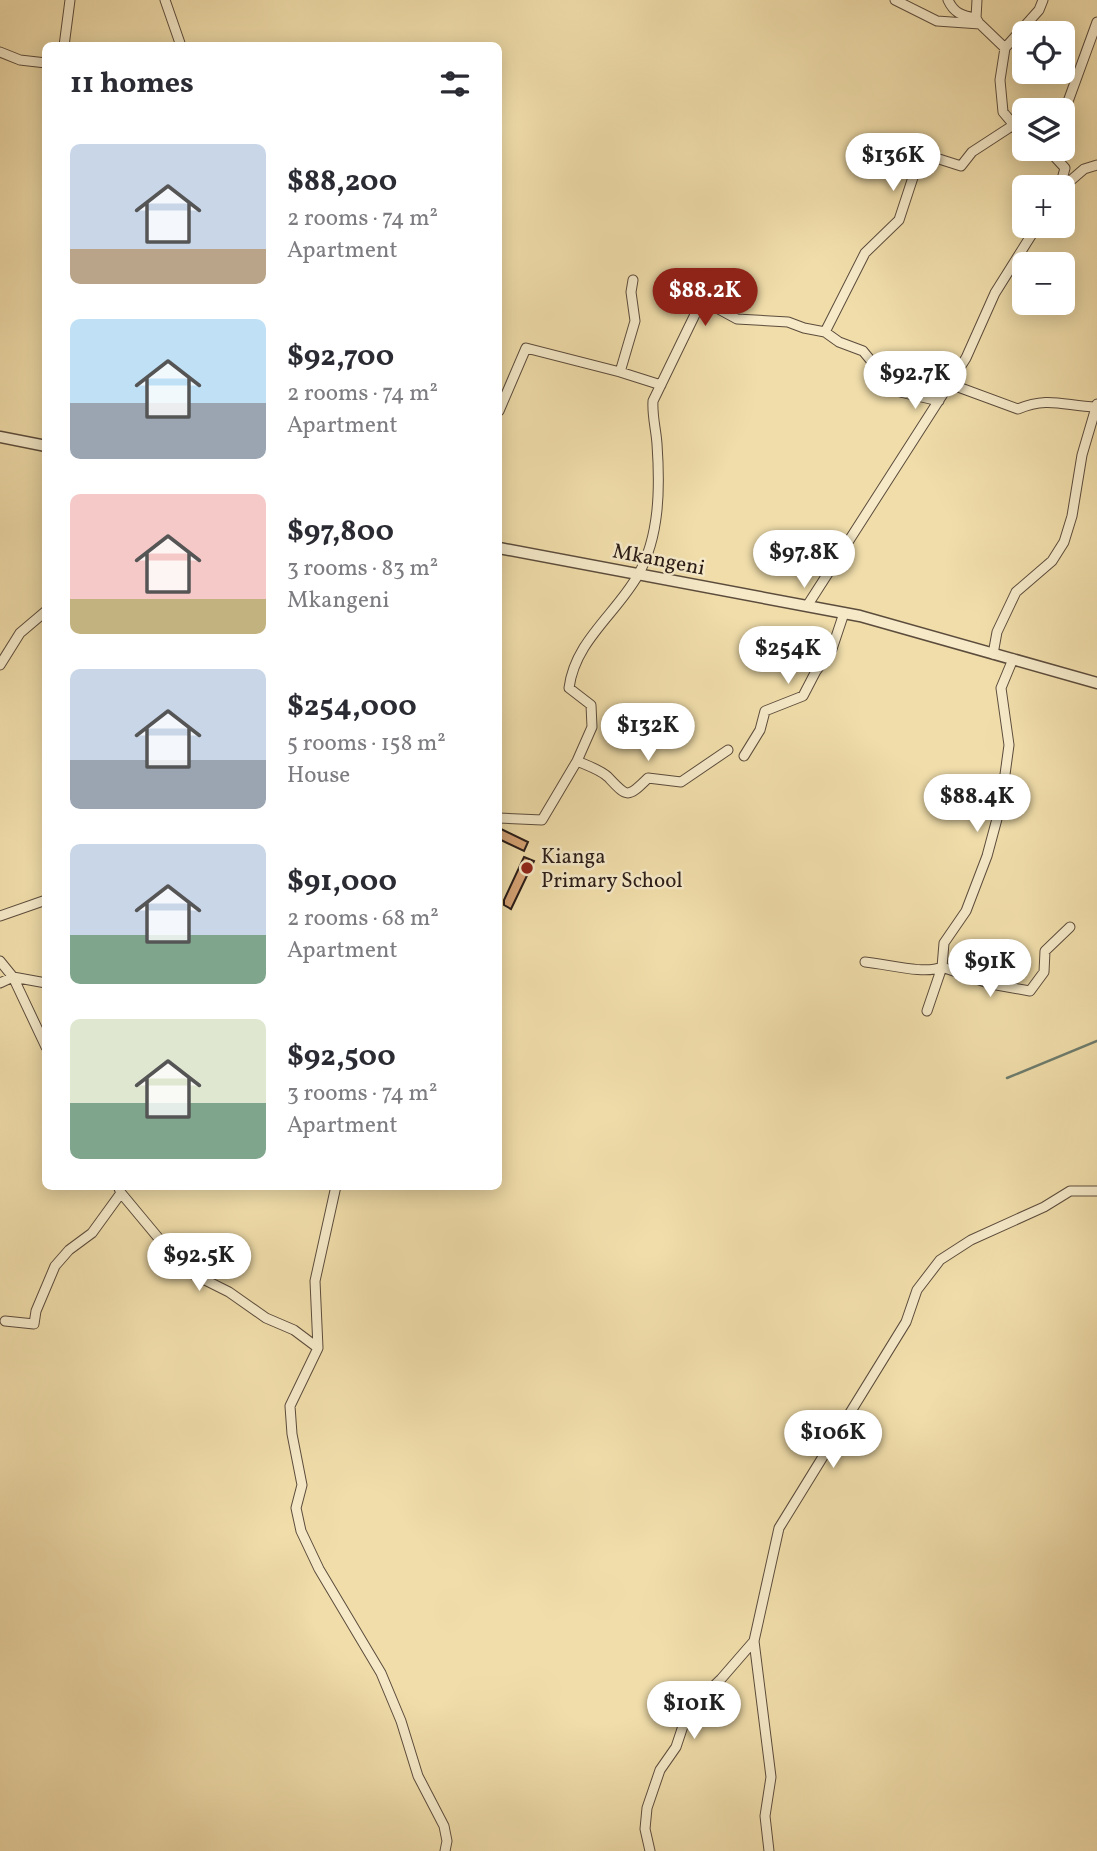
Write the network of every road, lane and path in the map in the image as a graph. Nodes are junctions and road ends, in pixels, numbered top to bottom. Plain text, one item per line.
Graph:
1 (70, 0) edge
2 (165, 0) edge
3 (895, 0) edge
4 (948, 0) edge
5 (977, 0) edge
6 (1043, 0) edge
7 (978, 21) junction
8 (1097, 22) edge
9 (65, 42) edge
10 (180, 42) edge
11 (1005, 48) junction
12 (0, 51) edge
13 (42, 62) edge
14 (1069, 98) edge
15 (1012, 121) edge
16 (1012, 126) edge
17 (1097, 165) edge
18 (1075, 176) edge
19 (1029, 238) edge
20 (633, 280) dead end
21 (825, 332) junction
22 (620, 372) junction
23 (950, 384) junction
24 (661, 385) junction
25 (939, 401) junction
26 (502, 404) edge
27 (1096, 405) edge
28 (0, 437) edge
29 (42, 445) edge
30 (502, 549) edge
31 (638, 575) junction
32 (807, 607) junction
33 (844, 613) junction
34 (42, 614) edge
35 (993, 654) junction
36 (1013, 659) junction
37 (0, 665) edge
38 (1097, 683) edge
39 (728, 750) dead end
40 (744, 756) dead end
41 (577, 761) junction
42 (502, 818) edge
43 (42, 901) edge
44 (0, 916) edge
45 (1070, 927) dead end
46 (0, 961) edge
47 (865, 962) dead end
48 (942, 967) junction
49 (13, 977) junction
50 (42, 982) edge
51 (0, 983) edge
52 (927, 1010) dead end
53 (42, 1039) edge
54 (120, 1190) edge
55 (334, 1190) edge
56 (1097, 1191) edge
57 (5, 1321) dead end
58 (318, 1348) junction
59 (754, 1641) junction
60 (445, 1851) edge
61 (650, 1851) edge
62 (769, 1851) edge

1 - 9 street
2 - 10 street
3 - 7 street
4 - 7 street
5 - 7 street
6 - 11 street
7 - 11 street
8 - 14 street
11 - 15 street
12 - 13 street
16 - 21 street
17 - 18 street
19 - 23 street
20 - 22 street
21 - 24 street
21 - 25 street
22 - 24 street
22 - 26 street
23 - 25 street
23 - 27 street
24 - 31 street
25 - 32 street
27 - 35 street
28 - 29 street
30 - 31 street, Mkangeni
31 - 32 street, Mkangeni
31 - 41 street
32 - 33 street, Mkangeni
33 - 35 street, Mkangeni
33 - 40 street
34 - 37 street
35 - 36 street, Mkangeni
36 - 38 street, Mkangeni
36 - 48 street
39 - 41 street
41 - 42 street
43 - 44 street
45 - 48 street
46 - 49 street
47 - 48 street
48 - 52 street
49 - 50 street
49 - 51 street
49 - 53 street
54 - 57 street
54 - 58 street
55 - 58 street
56 - 59 street
58 - 60 street
59 - 61 street
59 - 62 street

